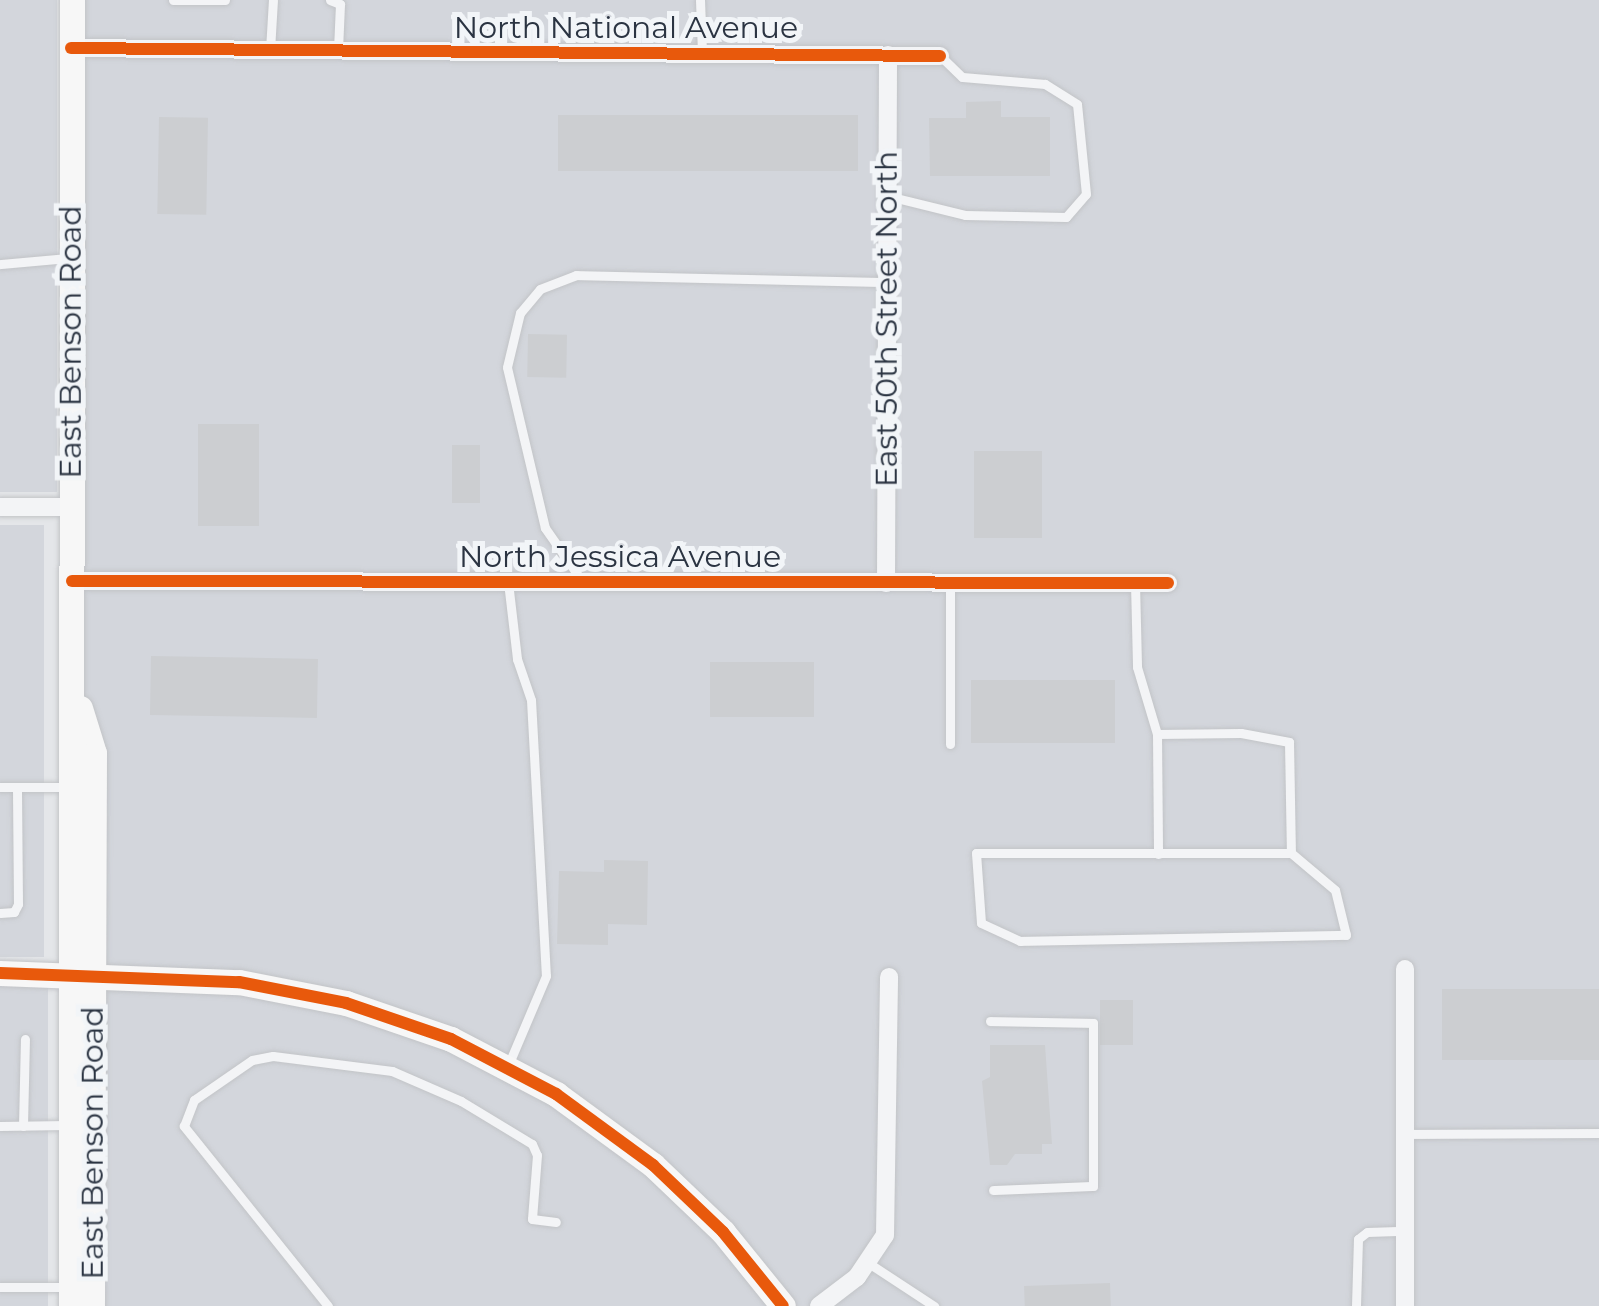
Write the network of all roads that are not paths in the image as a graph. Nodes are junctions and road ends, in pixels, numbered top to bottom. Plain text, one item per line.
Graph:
1 (72, 0) edge
2 (173, 0) edge
3 (225, 0) edge
4 (273, 0) edge
5 (330, 0) edge
6 (713, 0) edge
7 (700, 4) edge
8 (72, 48) junction
9 (270, 50) junction
10 (338, 50) junction
11 (702, 54) junction
12 (888, 55) junction
13 (940, 56) joint
14 (888, 196) junction
15 (72, 258) junction
16 (0, 264) edge
17 (888, 282) junction
18 (0, 506) edge
19 (71, 506) junction
20 (72, 581) junction
21 (508, 582) junction
22 (583, 582) junction
23 (886, 582) junction
24 (950, 583) junction
25 (1135, 583) junction
26 (1168, 583) dead end
27 (72, 684) junction
28 (1157, 734) junction
29 (950, 744) dead end
30 (72, 786) junction
31 (0, 787) edge
32 (17, 787) junction
33 (1158, 854) junction
34 (1291, 854) junction
35 (0, 913) edge
36 (1405, 969) dead end
37 (0, 973) edge
38 (83, 974) junction
39 (889, 977) dead end
40 (990, 1022) dead end
41 (25, 1039) dead end
42 (507, 1067) junction
43 (72, 1124) junction
44 (0, 1126) edge
45 (23, 1126) junction
46 (1599, 1133) edge
47 (1405, 1134) junction
48 (993, 1190) dead end
49 (556, 1222) dead end
50 (1405, 1230) junction
51 (870, 1264) junction
52 (0, 1287) edge
53 (71, 1296) edge
54 (92, 1306) edge
55 (328, 1306) edge
56 (784, 1306) edge
57 (819, 1306) edge
58 (934, 1306) edge
59 (1356, 1306) edge
60 (1405, 1306) edge

1 - 8 main road, East Benson Road
2 - 3 lane
4 - 9 lane
5 - 10 lane
6 - 7 lane
7 - 11 lane
8 - 9 street, North National Avenue
8 - 15 main road, East Benson Road
9 - 10 street, North National Avenue
10 - 11 street, North National Avenue
11 - 12 street, North National Avenue
12 - 13 street, North National Avenue
12 - 14 street, East 50th Street North
13 - 14 lane
14 - 17 street, East 50th Street North
15 - 16 lane
15 - 19 main road, East Benson Road
17 - 22 lane
17 - 23 street, East 50th Street North
18 - 19 street
19 - 20 main road, East Benson Road
20 - 21 street, North Jessica Avenue
20 - 27 main road, East Benson Road
21 - 22 street, North Jessica Avenue
21 - 42 lane
22 - 23 street, North Jessica Avenue
23 - 24 street, North Jessica Avenue
24 - 25 street, North Jessica Avenue
24 - 29 lane
25 - 26 street, North Jessica Avenue
25 - 28 lane
27 - 30 main road, East Benson Road
27 - 38 main road, East Benson Road
28 - 33 lane
28 - 34 lane
30 - 32 lane
30 - 38 main road, East Benson Road
31 - 32 lane
32 - 35 lane
33 - 34 lane
33 - 34 lane
36 - 47 street
37 - 38 main road
38 - 42 main road
38 - 43 main road, East Benson Road
38 - 54 main road, East Benson Road
39 - 51 street
40 - 48 lane
41 - 45 lane
42 - 56 main road
43 - 45 lane
43 - 53 main road, East Benson Road
44 - 45 lane
46 - 47 lane
47 - 50 street
49 - 55 lane
50 - 59 lane
50 - 60 street
51 - 57 street
51 - 58 lane
52 - 53 lane

